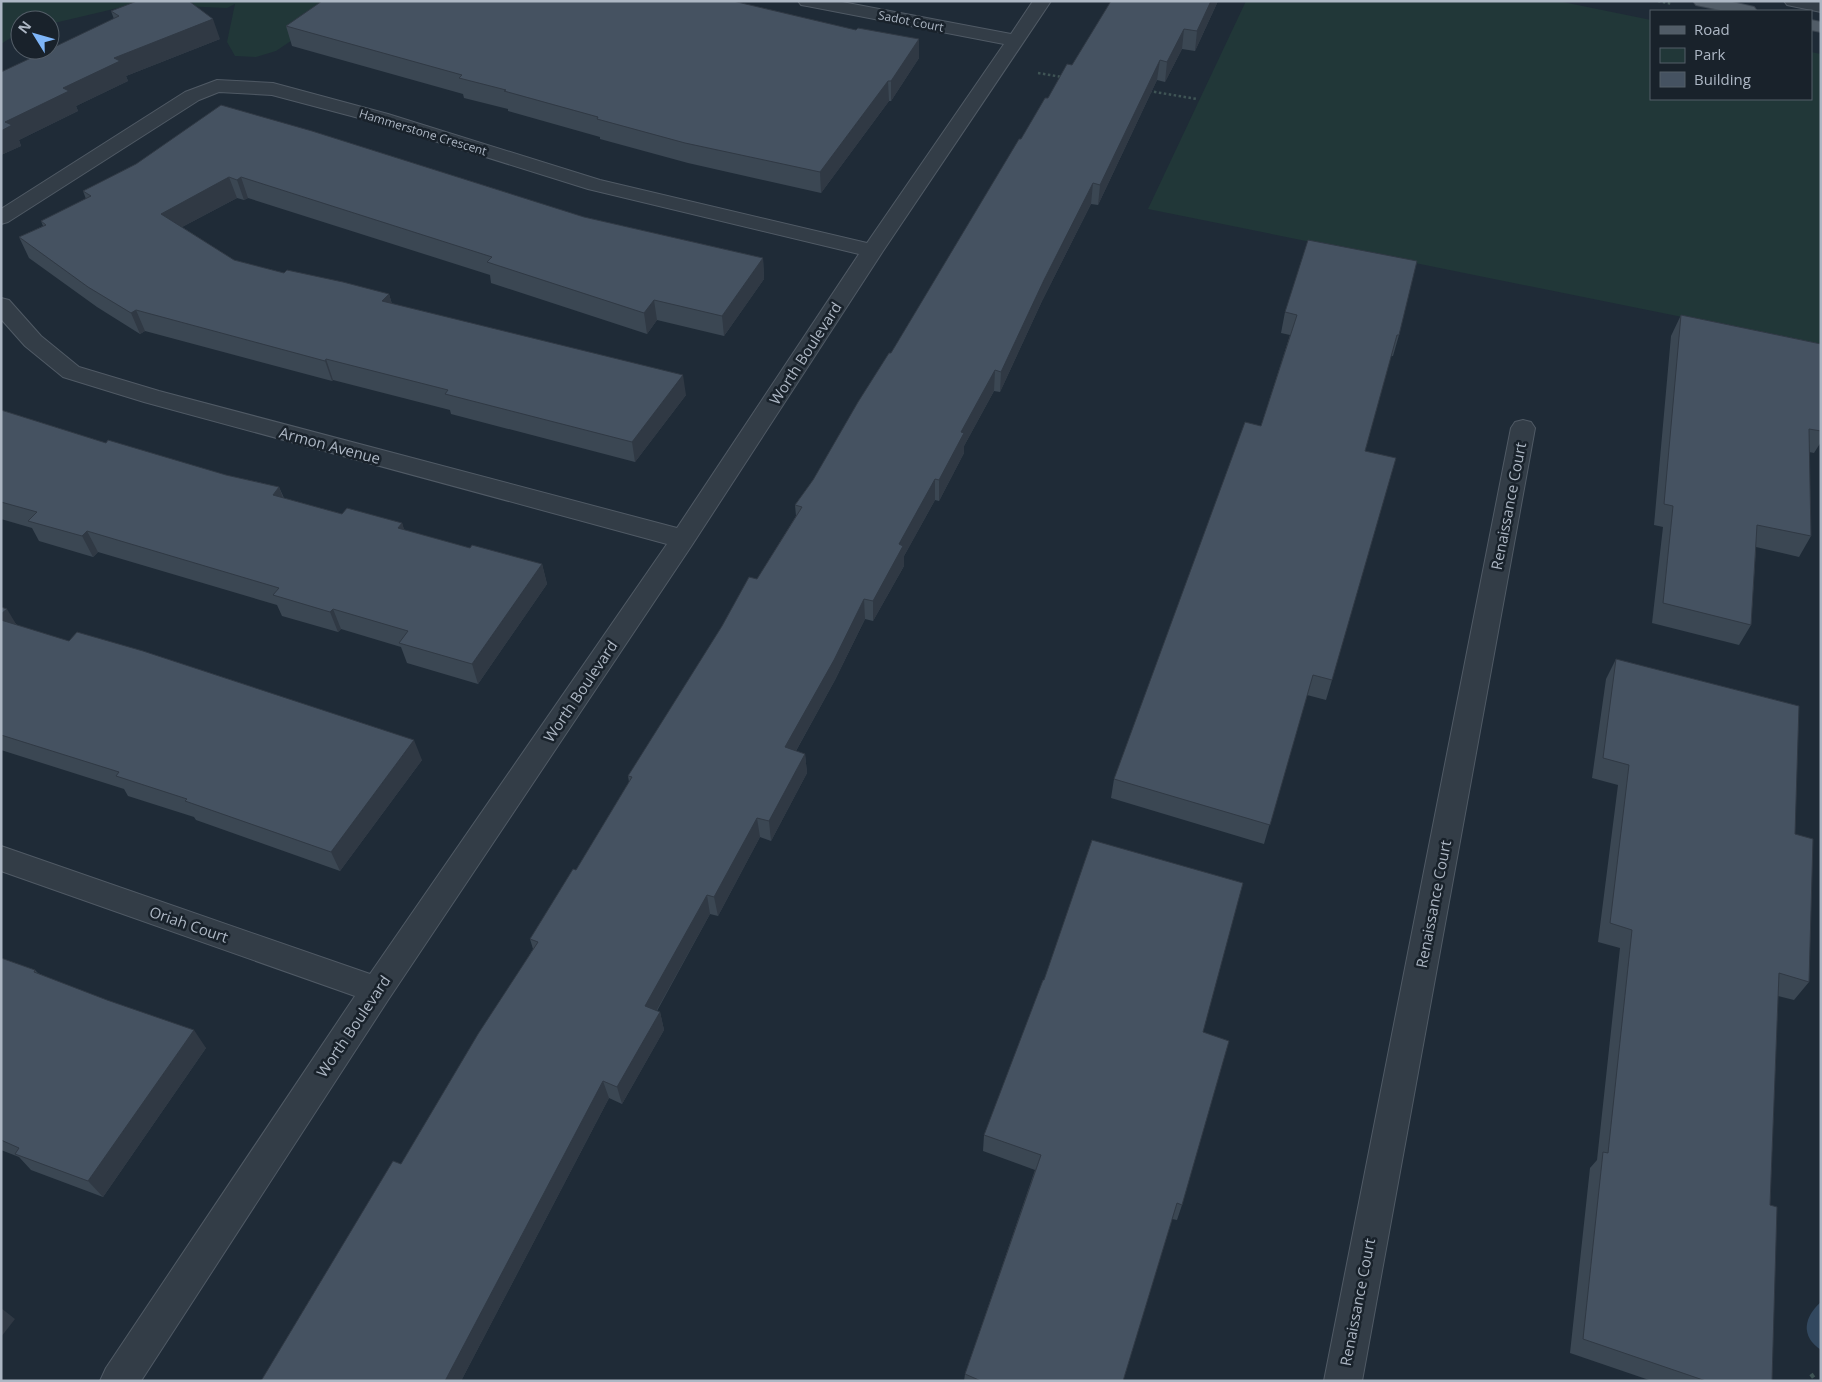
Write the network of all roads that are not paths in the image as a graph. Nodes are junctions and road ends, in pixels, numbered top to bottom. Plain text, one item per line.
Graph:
1 (807, 1) edge
2 (1042, 1) edge
3 (1702, 1) edge
4 (1793, 1) edge
5 (1821, 7) edge
6 (1743, 10) edge
7 (1014, 40) junction
8 (1, 218) edge
9 (872, 251) junction
10 (1, 305) edge
11 (1523, 428) dead end
12 (683, 539) junction
13 (1, 858) edge
14 (377, 990) junction
15 (119, 1381) edge
16 (1342, 1381) edge

1 - 7 street, Sadot Court
2 - 7 street, Worth Boulevard
3 - 6 main road
4 - 5 street
7 - 9 street, Worth Boulevard
8 - 9 street, Hammerstone Crescent
9 - 12 street, Worth Boulevard
10 - 12 street, Armon Avenue
11 - 16 street, Renaissance Court
12 - 14 street, Worth Boulevard
13 - 14 street, Oriah Court
14 - 15 street, Worth Boulevard

